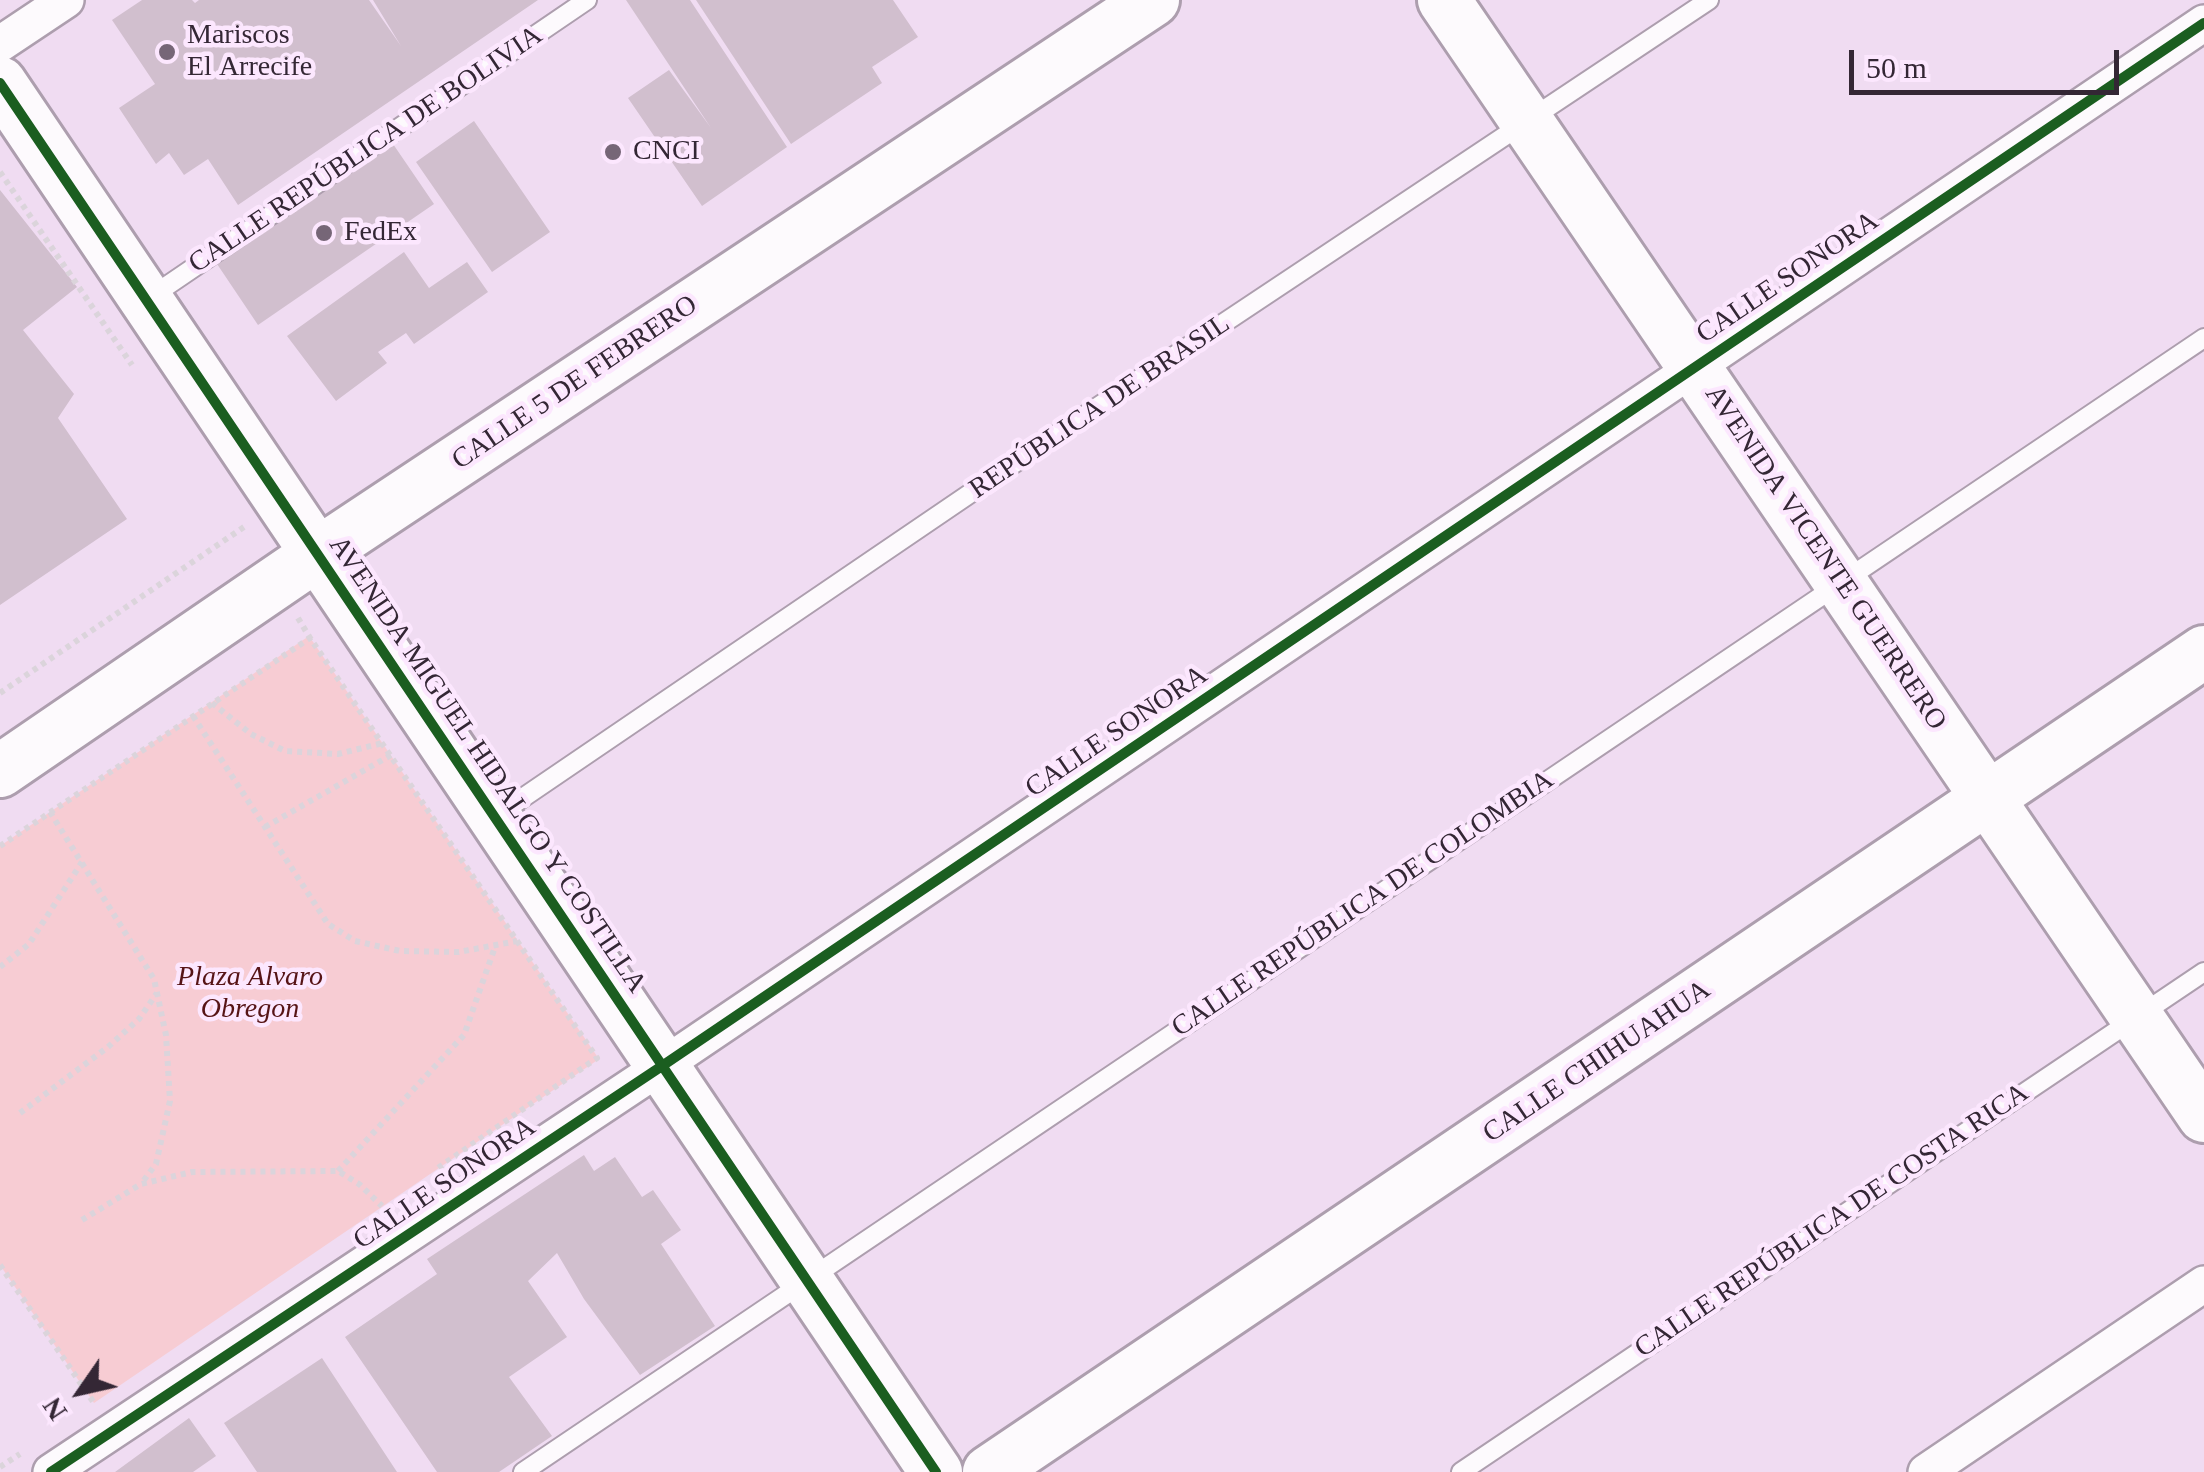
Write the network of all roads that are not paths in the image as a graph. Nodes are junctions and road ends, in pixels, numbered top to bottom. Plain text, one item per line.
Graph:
1 (66, 0) edge
2 (587, 0) edge
3 (1153, 0) edge
4 (1444, 0) edge
5 (1709, 0) edge
6 (2204, 23) edge
7 (0, 44) edge
8 (0, 83) edge
9 (1527, 122) junction
10 (146, 300) junction
11 (2204, 338) edge
12 (1696, 368) junction
13 (318, 553) junction
14 (1842, 582) junction
15 (2204, 652) edge
16 (0, 771) edge
17 (1988, 798) junction
18 (494, 817) junction
19 (2204, 972) edge
20 (2136, 1018) junction
21 (662, 1066) junction
22 (2204, 1116) edge
23 (808, 1280) junction
24 (2204, 1284) edge
25 (50, 1472) edge
26 (523, 1472) edge
27 (936, 1472) edge
28 (989, 1472) edge
29 (1460, 1472) edge
30 (1926, 1472) edge

1 - 7 street
2 - 10 lane, CALLE REPÚBLICA DE BOLIVIA
3 - 13 street, CALLE 5 DE FEBRERO
4 - 9 street, AVENIDA VICENTE GUERRERO
5 - 9 lane, REPÚBLICA DE BRASIL
6 - 12 street, CALLE SONORA
8 - 10 street, AVENIDA MIGUEL HIDALGO Y COSTILLA
9 - 12 street, AVENIDA VICENTE GUERRERO
9 - 18 lane, REPÚBLICA DE BRASIL
10 - 13 street, AVENIDA MIGUEL HIDALGO Y COSTILLA
11 - 14 lane, CALLE REPÚBLICA DE COLOMBIA
12 - 14 street, AVENIDA VICENTE GUERRERO
12 - 21 street, CALLE SONORA
13 - 16 street, CALLE 5 DE FEBRERO
13 - 18 street, AVENIDA MIGUEL HIDALGO Y COSTILLA
14 - 17 street, AVENIDA VICENTE GUERRERO
14 - 23 lane, CALLE REPÚBLICA DE COLOMBIA
15 - 17 street, CALLE CHIHUAHUA
17 - 20 street, AVENIDA VICENTE GUERRERO
17 - 28 street, CALLE CHIHUAHUA
18 - 21 street, AVENIDA MIGUEL HIDALGO Y COSTILLA
19 - 20 lane, CALLE REPÚBLICA DE COSTA RICA
20 - 22 street, AVENIDA VICENTE GUERRERO
20 - 29 lane, CALLE REPÚBLICA DE COSTA RICA
21 - 23 street, AVENIDA MIGUEL HIDALGO Y COSTILLA
21 - 25 street, CALLE SONORA
23 - 26 lane, CALLE REPÚBLICA DE COLOMBIA
23 - 27 street, AVENIDA MIGUEL HIDALGO Y COSTILLA
24 - 30 street

